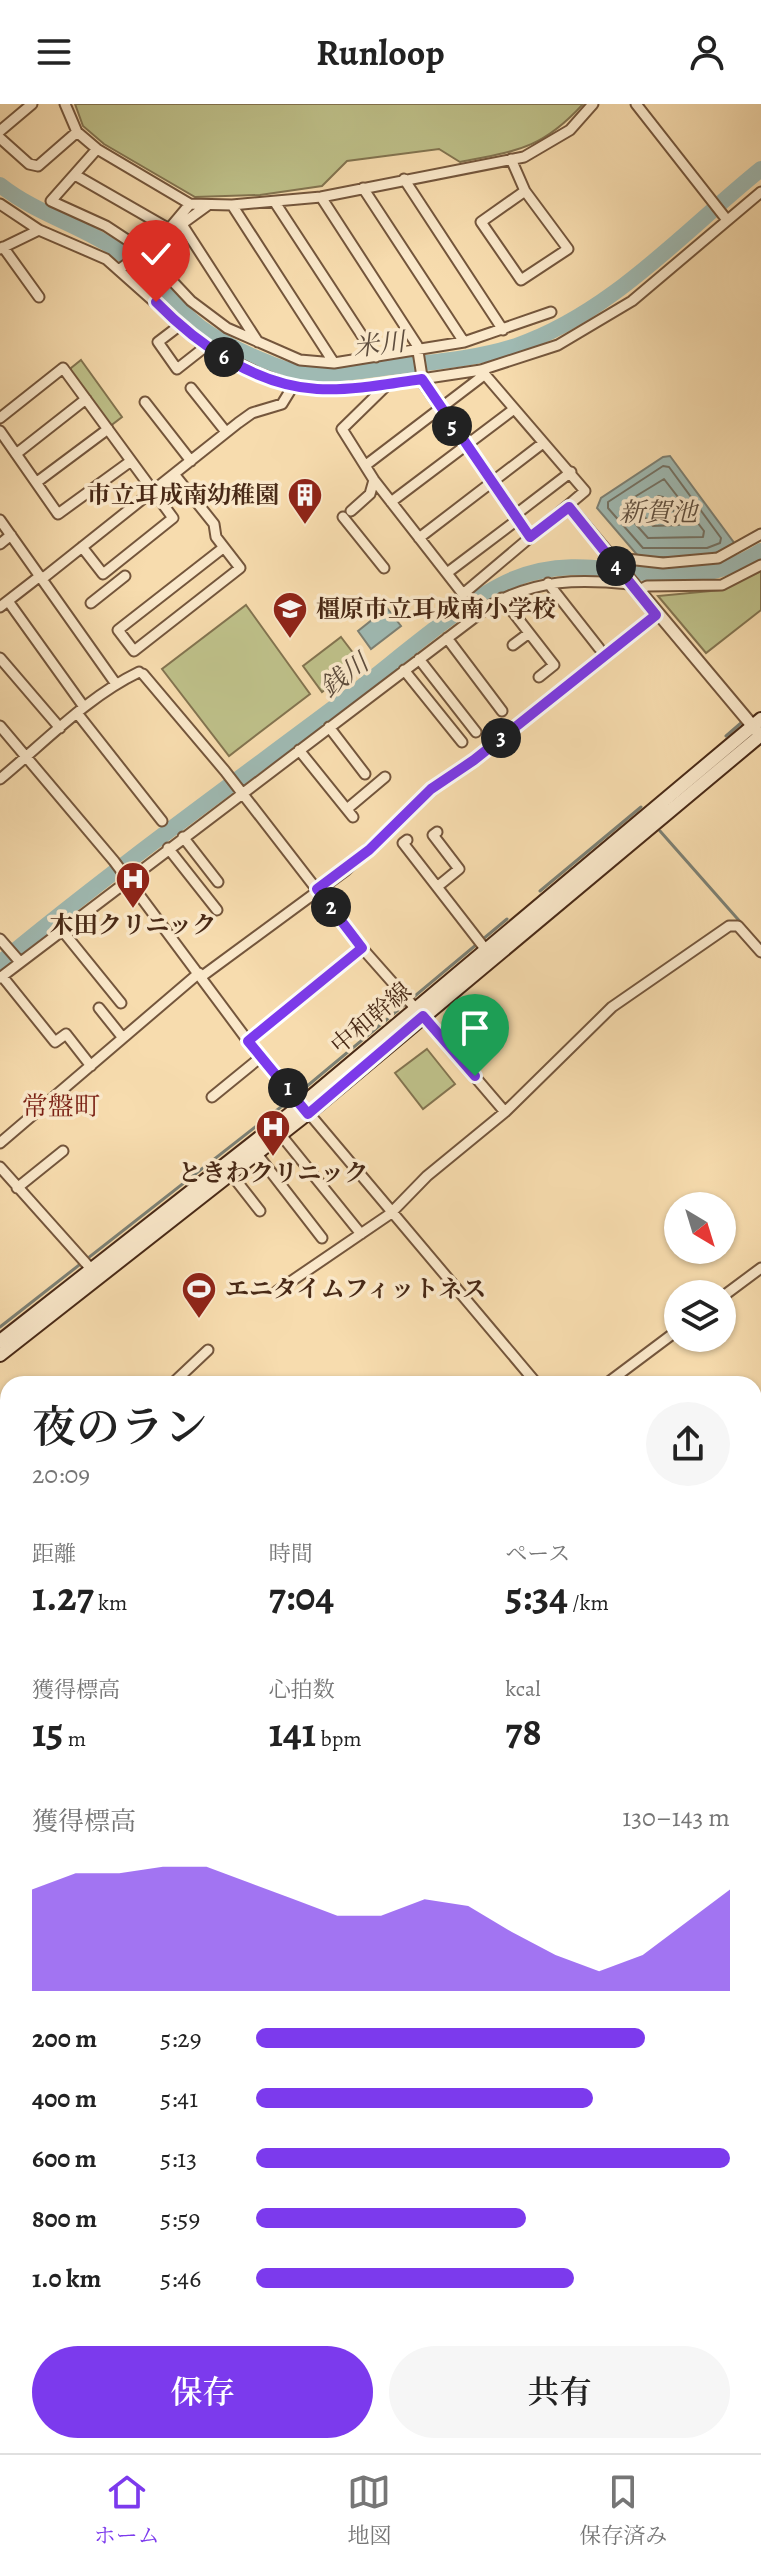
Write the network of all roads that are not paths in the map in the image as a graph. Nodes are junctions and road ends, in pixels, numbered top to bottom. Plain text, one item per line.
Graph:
1 (32, 104) edge
2 (65, 104) edge
3 (593, 104) edge
4 (636, 104) edge
5 (0, 131) edge
6 (77, 132) junction
7 (0, 138) edge
8 (97, 149) junction
9 (511, 159) junction
10 (75, 175) junction
11 (404, 179) junction
12 (363, 188) junction
13 (525, 191) junction
14 (761, 192) edge
15 (321, 197) junction
16 (0, 204) edge
17 (190, 204) junction
18 (209, 204) junction
19 (276, 204) junction
20 (232, 205) junction
21 (726, 219) junction
22 (175, 229) junction
23 (39, 230) junction
24 (1, 248) edge
25 (142, 253) junction
26 (122, 268) junction
27 (39, 297) dead end
28 (551, 312) dead end
29 (179, 326) junction
30 (503, 330) junction
31 (464, 342) junction
32 (260, 345) junction
33 (205, 347) junction
34 (418, 352) junction
35 (376, 357) junction
36 (334, 363) junction
37 (483, 372) junction
38 (422, 377) junction
39 (388, 384) junction
40 (293, 386) junction
41 (191, 388) dead end
42 (86, 399) junction
43 (145, 402) dead end
44 (440, 408) junction
45 (514, 409) junction
46 (0, 418) edge
47 (108, 429) junction
48 (0, 431) edge
49 (226, 432) junction
50 (543, 443) junction
51 (466, 446) junction
52 (16, 454) junction
53 (131, 461) junction
54 (191, 461) junction
55 (366, 465) junction
56 (571, 472) junction
57 (174, 474) junction
58 (374, 480) junction
59 (37, 482) junction
60 (491, 483) junction
61 (153, 491) junction
62 (391, 502) junction
63 (569, 507) junction
64 (516, 517) junction
65 (0, 520) edge
66 (761, 534) edge
67 (11, 535) junction
68 (530, 537) junction
69 (419, 538) junction
70 (0, 544) edge
71 (82, 547) junction
72 (223, 548) junction
73 (611, 560) junction
74 (761, 565) edge
75 (384, 568) dead end
76 (447, 573) junction
77 (125, 576) dead end
78 (41, 577) junction
79 (548, 583) junction
80 (632, 585) junction
81 (502, 598) junction
82 (91, 603) dead end
83 (4, 604) edge
84 (656, 615) junction
85 (529, 633) junction
86 (447, 638) junction
87 (513, 645) dead end
88 (599, 648) dead end
89 (0, 658) edge
90 (419, 659) junction
91 (404, 670) junction
92 (539, 677) dead end
93 (116, 684) junction
94 (80, 710) junction
95 (502, 711) dead end
96 (0, 726) edge
97 (329, 727) junction
98 (60, 728) junction
99 (759, 730) edge
100 (476, 732) dead end
101 (462, 742) dead end
102 (299, 750) junction
103 (28, 756) junction
104 (365, 774) dead end
105 (385, 777) dead end
106 (0, 779) edge
107 (239, 792) junction
108 (162, 821) dead end
109 (437, 832) dead end
110 (183, 837) junction
111 (407, 840) dead end
112 (168, 848) junction
113 (126, 876) junction
114 (218, 882) dead end
115 (437, 887) junction
116 (317, 889) junction
117 (217, 910) dead end
118 (61, 929) junction
119 (0, 939) edge
120 (482, 945) junction
121 (362, 948) junction
122 (761, 952) edge
123 (18, 960) junction
124 (200, 975) junction
125 (1, 977) edge
126 (121, 1003) dead end
127 (415, 1007) junction
128 (99, 1008) dead end
129 (123, 1038) junction
130 (248, 1041) junction
131 (261, 1057) junction
132 (91, 1066) junction
133 (212, 1097) dead end
134 (300, 1103) junction
135 (505, 1112) junction
136 (281, 1135) junction
137 (0, 1143) edge
138 (63, 1151) dead end
139 (257, 1154) junction
140 (0, 1167) edge
141 (231, 1174) junction
142 (17, 1188) junction
143 (260, 1211) dead end
144 (390, 1214) junction
145 (361, 1234) junction
146 (322, 1238) dead end
147 (88, 1264) junction
148 (761, 1268) edge
149 (736, 1287) edge
150 (277, 1291) dead end
151 (664, 1340) edge
152 (0, 1341) edge
153 (208, 1350) dead end
154 (0, 1355) edge
155 (180, 1376) edge
156 (530, 1376) edge
157 (617, 1376) edge

1 - 5 street
2 - 6 street
3 - 9 street
4 - 21 street
6 - 7 street
6 - 8 street
8 - 10 street
8 - 17 street
9 - 11 street
9 - 13 street
10 - 22 street
10 - 25 street
11 - 12 street
11 - 30 street
12 - 15 street
12 - 31 street
13 - 13 street
14 - 21 street
15 - 19 street
15 - 34 street
16 - 23 street
17 - 18 street
17 - 22 street
18 - 20 street
18 - 22 street
19 - 20 street
19 - 35 street
20 - 36 street
21 - 37 street
22 - 25 street
22 - 32 street
23 - 24 street
23 - 26 street
24 - 27 street
25 - 26 street
25 - 32 street
26 - 29 street
28 - 30 street
29 - 33 street
29 - 33 street
30 - 31 street
31 - 34 street
32 - 36 street
33 - 40 street
34 - 35 street
34 - 38 street
35 - 36 street
37 - 38 street
37 - 44 street
37 - 45 street
38 - 39 street
38 - 44 street
39 - 40 street
39 - 55 street
40 - 49 street
41 - 49 street
42 - 46 street
42 - 47 street
42 - 52 street
43 - 54 street
44 - 51 street
44 - 55 street
45 - 50 street
45 - 51 street
47 - 53 street
47 - 59 street
48 - 52 street
49 - 54 street
50 - 56 street
50 - 60 street
51 - 60 street
51 - 62 street
52 - 59 street
53 - 59 street
53 - 61 street
54 - 57 street
55 - 58 street
56 - 63 street
56 - 64 street
57 - 61 street
57 - 72 street
58 - 62 street
58 - 75 street
60 - 64 street
60 - 69 street
61 - 71 street
61 - 71 street
62 - 69 street
63 - 68 street
63 - 73 street
64 - 68 street
64 - 76 street
65 - 67 street
66 - 73 street
67 - 70 street
67 - 78 street
68 - 76 street
69 - 76 street
71 - 78 street
72 - 72 street
73 - 80 street
74 - 80 street
77 - 82 street
78 - 83 street
78 - 93 street
79 - 80 street
79 - 81 street
79 - 88 street
80 - 84 street
81 - 85 street
81 - 86 street
83 - 94 street
84 - 99 street
84 - 116 street
85 - 87 street
85 - 92 street
86 - 90 street
86 - 95 street
89 - 98 street
90 - 91 street
90 - 100 street
91 - 97 street
91 - 101 street
93 - 94 street
93 - 107 street
94 - 98 street
94 - 108 street
96 - 103 street
97 - 102 street
97 - 104 street
98 - 103 street
99 - 120 main road, 中和幹線
99 - 127 main road, 中和幹線
102 - 105 street
102 - 107 street
103 - 106 street
103 - 113 street
107 - 110 street
107 - 116 street
109 - 115 street
110 - 112 street
110 - 114 street
111 - 115 street
112 - 113 street
112 - 117 street
113 - 118 street
113 - 124 street
115 - 120 street
116 - 121 street
116 - 124 street
118 - 123 street
118 - 126 street
119 - 123 street
120 - 127 main road, 中和幹線
121 - 127 street
121 - 130 street
122 - 135 street
123 - 125 street
124 - 129 street
124 - 130 street
125 - 132 street
127 - 134 main road, 中和幹線
127 - 135 street
128 - 129 street
129 - 132 street
130 - 131 street
131 - 133 street
131 - 134 street
132 - 137 street
134 - 136 main road, 中和幹線
134 - 144 street
134 - 147 main road, 中和幹線
135 - 144 street
136 - 139 main road, 中和幹線
136 - 145 street
138 - 142 street
139 - 141 main road, 中和幹線
139 - 146 street
140 - 142 street
141 - 143 street
141 - 154 main road, 中和幹線
142 - 147 street
144 - 145 street
144 - 156 street
145 - 150 street
147 - 152 main road, 中和幹線
148 - 149 street
151 - 157 street
153 - 155 street

